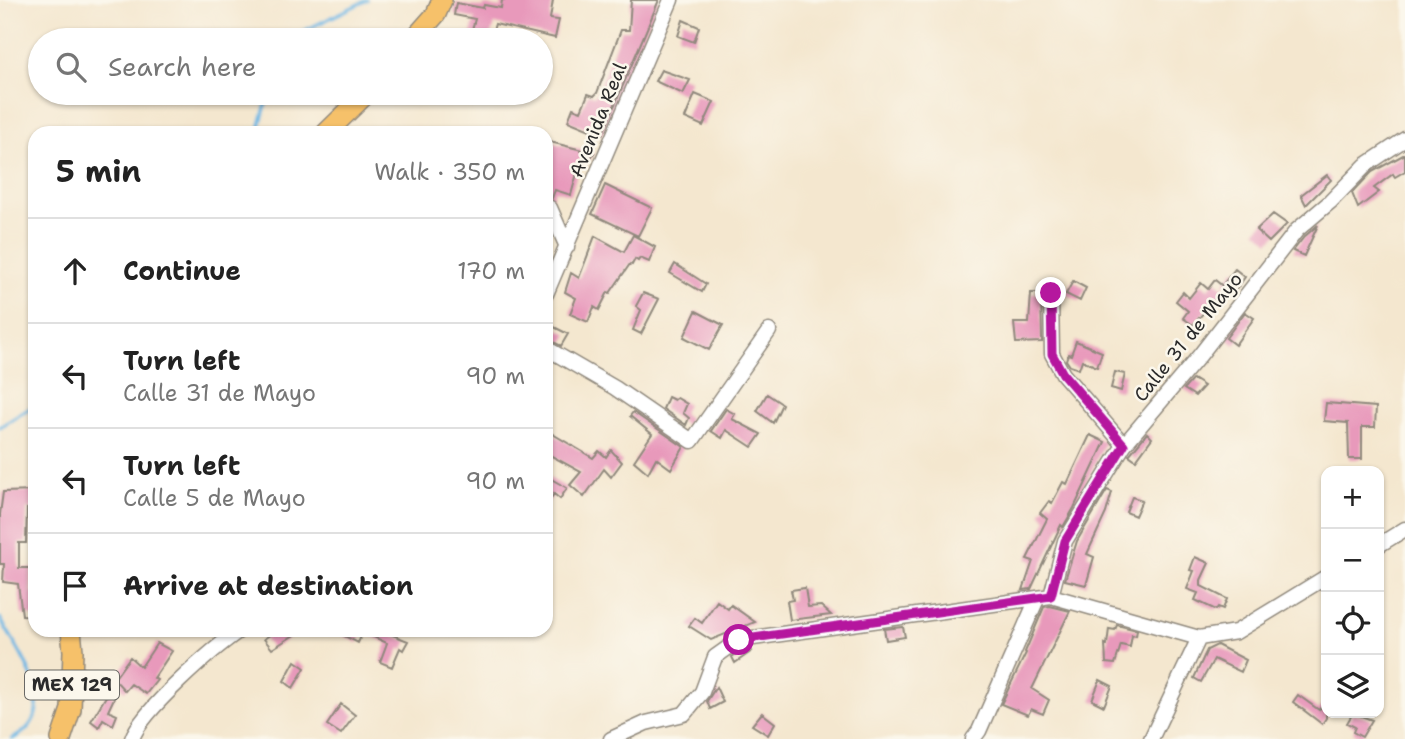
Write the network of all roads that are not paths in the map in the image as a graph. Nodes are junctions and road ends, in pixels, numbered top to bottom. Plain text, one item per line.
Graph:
1 (442, 0) edge
2 (671, 0) edge
3 (424, 28) edge
4 (355, 105) edge
5 (333, 126) edge
6 (1405, 139) edge
7 (553, 215) edge
8 (567, 247) junction
9 (553, 278) edge
10 (1051, 293) dead end
11 (769, 331) dead end
12 (553, 352) edge
13 (1124, 445) junction
14 (1405, 529) edge
15 (1384, 542) edge
16 (1321, 580) edge
17 (1044, 597) junction
18 (72, 637) edge
19 (230, 637) edge
20 (1199, 638) junction
21 (61, 739) edge
22 (132, 739) edge
23 (611, 739) edge
24 (973, 739) edge
25 (1152, 739) edge

1 - 3 main road
2 - 8 street, Avenida Real
4 - 5 main road
6 - 13 street, Calle 31 de Mayo
7 - 8 street
8 - 9 street, Avenida Real
10 - 13 street
11 - 12 street
13 - 17 street, Calle 31 de Mayo
14 - 15 street
16 - 20 street
17 - 20 street
17 - 23 street
17 - 24 street, Calle 31 de Mayo
18 - 21 main road, MEX 129
19 - 22 street
20 - 25 street

